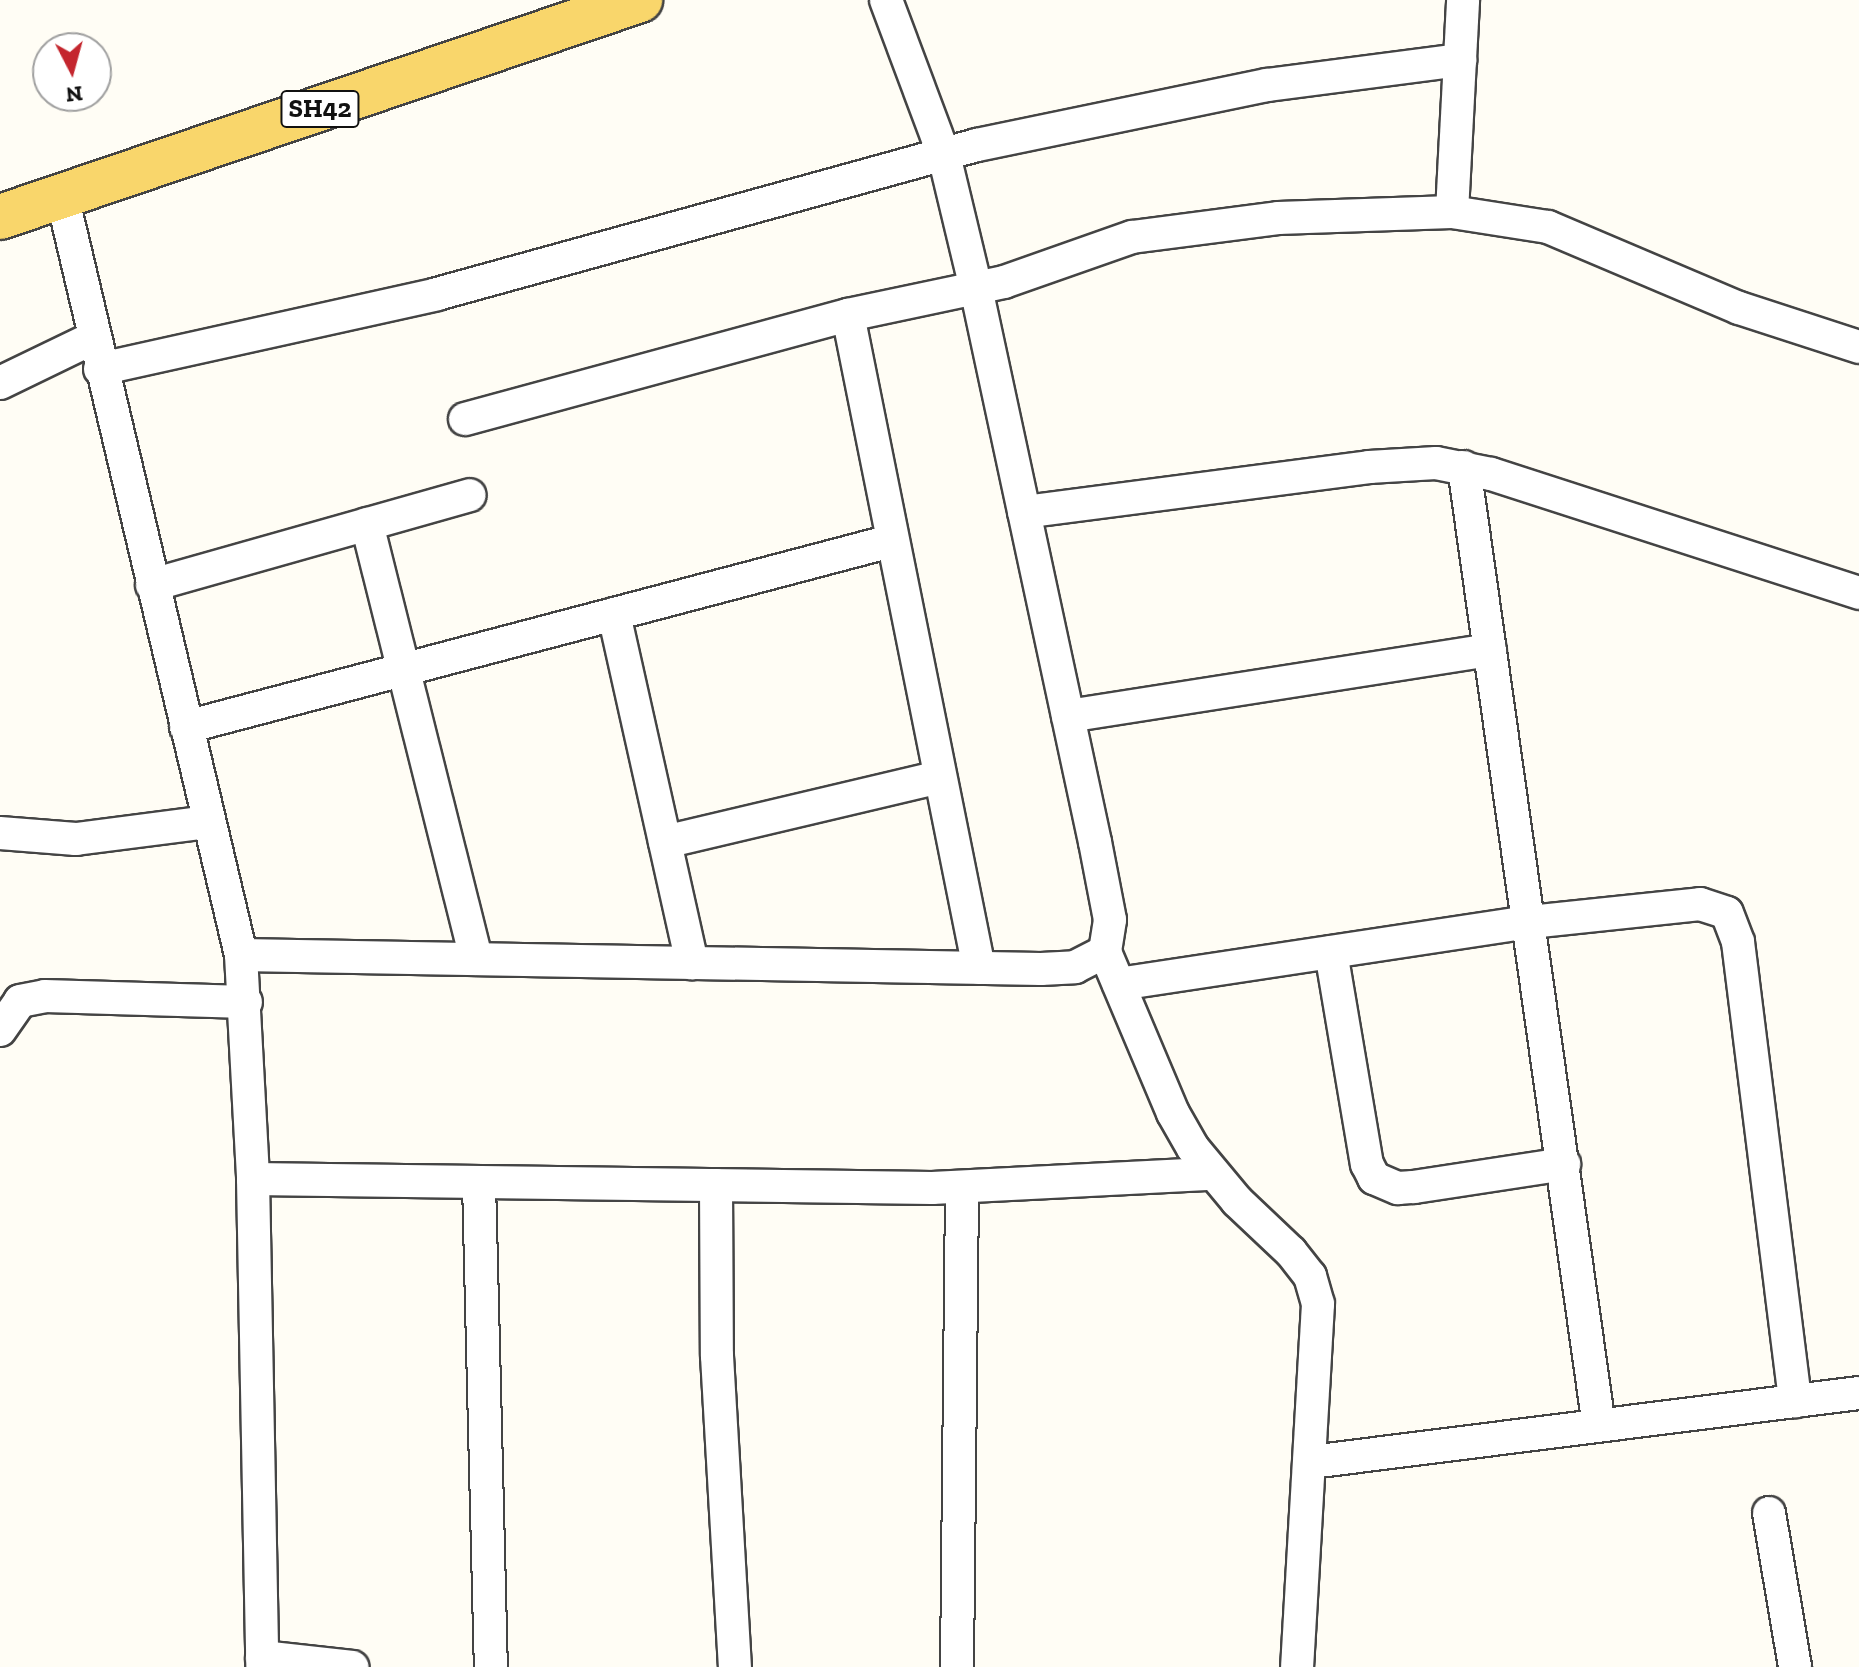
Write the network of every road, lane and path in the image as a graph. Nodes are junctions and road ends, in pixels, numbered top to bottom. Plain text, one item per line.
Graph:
1 (640, 0) edge
2 (886, 0) edge
3 (1463, 0) edge
4 (1460, 60) junction
5 (944, 155) junction
6 (62, 196) junction
7 (1452, 212) junction
8 (0, 217) edge
9 (976, 288) junction
10 (848, 315) junction
11 (93, 338) junction
12 (1859, 347) edge
13 (100, 369) junction
14 (0, 383) edge
15 (465, 419) dead end
16 (1464, 467) junction
17 (469, 495) dead end
18 (1024, 512) junction
19 (367, 524) junction
20 (891, 541) junction
21 (152, 585) junction
22 (1859, 593) edge
23 (614, 614) junction
24 (1490, 650) junction
25 (403, 670) junction
26 (1068, 716) junction
27 (186, 727) junction
28 (939, 777) junction
29 (209, 822) junction
30 (0, 833) edge
31 (665, 842) junction
32 (1530, 922) junction
33 (1105, 952) junction
34 (1331, 952) junction
35 (241, 955) junction
36 (476, 959) junction
37 (692, 963) junction
38 (979, 968) junction
39 (1119, 984) junction
40 (246, 1002) junction
41 (0, 1030) edge
42 (1564, 1164) junction
43 (1212, 1174) junction
44 (253, 1179) junction
45 (479, 1182) junction
46 (716, 1185) junction
47 (962, 1187) junction
48 (1859, 1393) edge
49 (1795, 1401) junction
50 (1599, 1426) junction
51 (1311, 1462) junction
52 (1769, 1513) dead end
53 (262, 1662) edge
54 (352, 1667) edge
55 (491, 1667) edge
56 (735, 1667) edge
57 (957, 1667) edge
58 (1297, 1667) edge
59 (1795, 1667) edge

1 - 6 main road, SH42
2 - 5 street
3 - 4 street
4 - 5 street
4 - 7 street
5 - 9 street
5 - 13 street
6 - 8 main road, SH42
6 - 11 street
7 - 9 street
7 - 12 street
9 - 10 street
9 - 18 street
10 - 15 street
10 - 20 street
11 - 13 street
11 - 14 street
13 - 21 street
16 - 18 street
16 - 22 street
16 - 24 street
17 - 19 street
18 - 26 street
19 - 21 street
19 - 25 street
20 - 23 street
20 - 28 street
21 - 27 street
23 - 25 street
23 - 31 street
24 - 26 street
24 - 32 street
25 - 27 street
25 - 36 street
26 - 33 street
27 - 29 street
28 - 31 street
28 - 38 street
29 - 30 street
29 - 35 street
31 - 37 street
32 - 34 street
32 - 42 street
32 - 49 street
33 - 38 street
33 - 39 street
34 - 39 street
34 - 42 street
35 - 36 street
35 - 40 street
36 - 37 street
37 - 38 street
39 - 43 street
40 - 41 street
40 - 44 street
42 - 50 street
43 - 47 street
43 - 51 street
44 - 45 street
44 - 53 street
45 - 46 street
45 - 55 street
46 - 47 street
46 - 56 street
47 - 57 street
48 - 49 street
49 - 50 street
50 - 51 street
51 - 58 street
52 - 59 street
53 - 54 street

